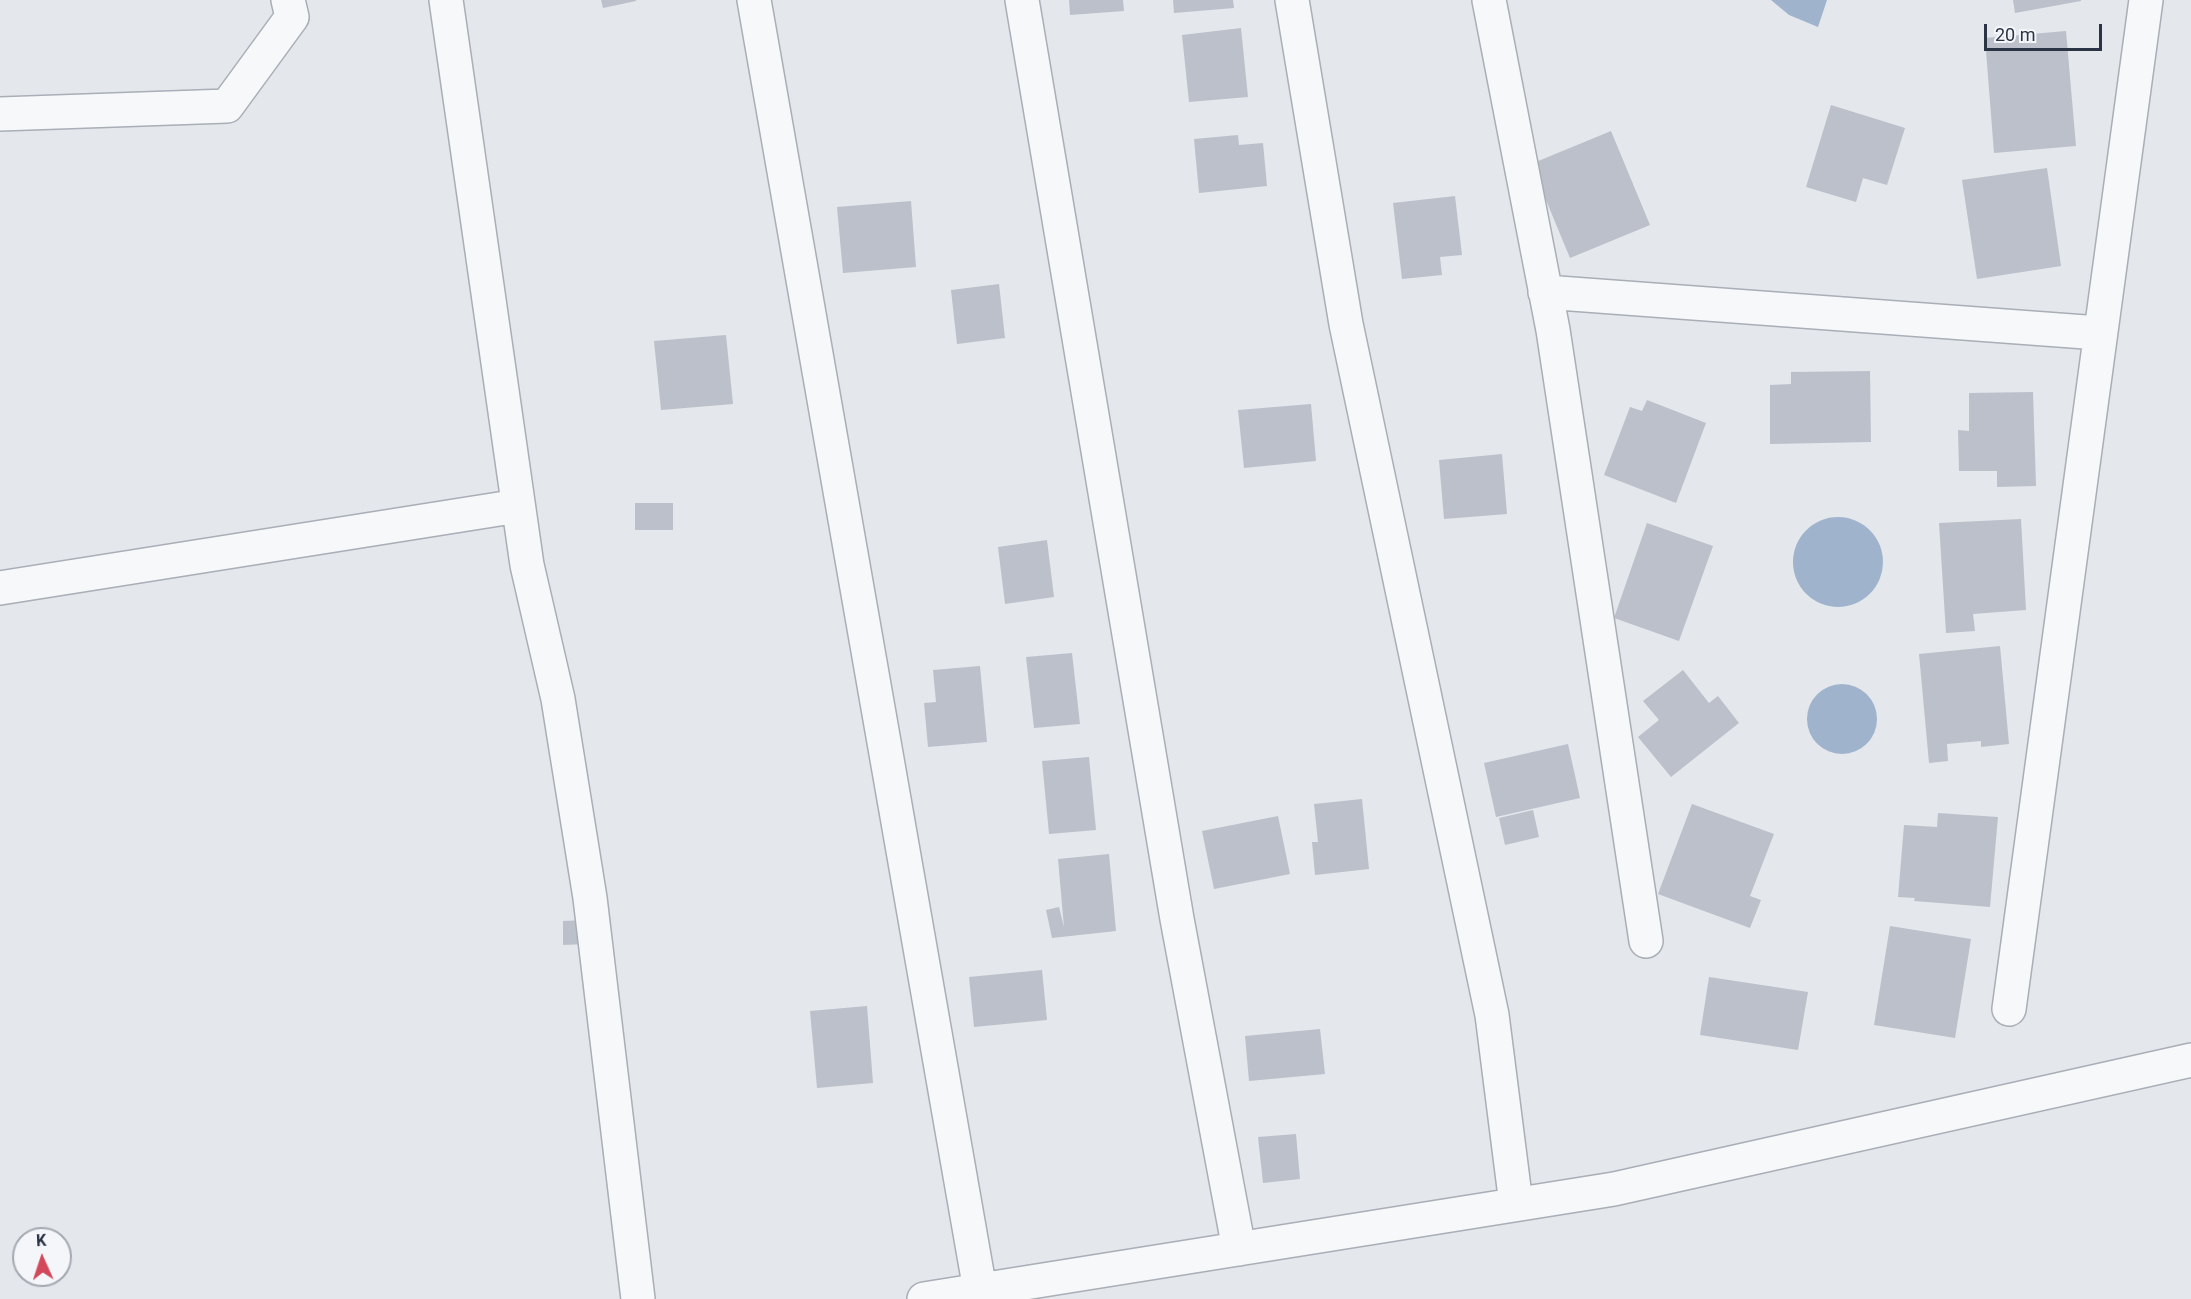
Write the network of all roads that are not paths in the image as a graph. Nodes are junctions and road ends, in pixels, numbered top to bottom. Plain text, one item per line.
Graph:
1 (288, 0) edge
2 (446, 0) edge
3 (754, 0) edge
4 (1022, 0) edge
5 (1292, 0) edge
6 (1489, 0) edge
7 (2146, 0) edge
8 (0, 114) edge
9 (1545, 292) junction
10 (2099, 333) junction
11 (518, 506) junction
12 (0, 588) edge
13 (1646, 940) dead end
14 (2009, 1009) dead end
15 (2191, 1060) edge
16 (1516, 1204) junction
17 (1239, 1249) junction
18 (980, 1290) junction
19 (638, 1299) edge
20 (924, 1299) edge

1 - 8 street
2 - 11 street
3 - 18 street
4 - 17 street
5 - 16 street
6 - 9 street
7 - 10 street
9 - 10 street
9 - 13 street
10 - 14 street
11 - 12 street
11 - 19 street
15 - 16 street
16 - 17 street
17 - 18 street
18 - 20 street

